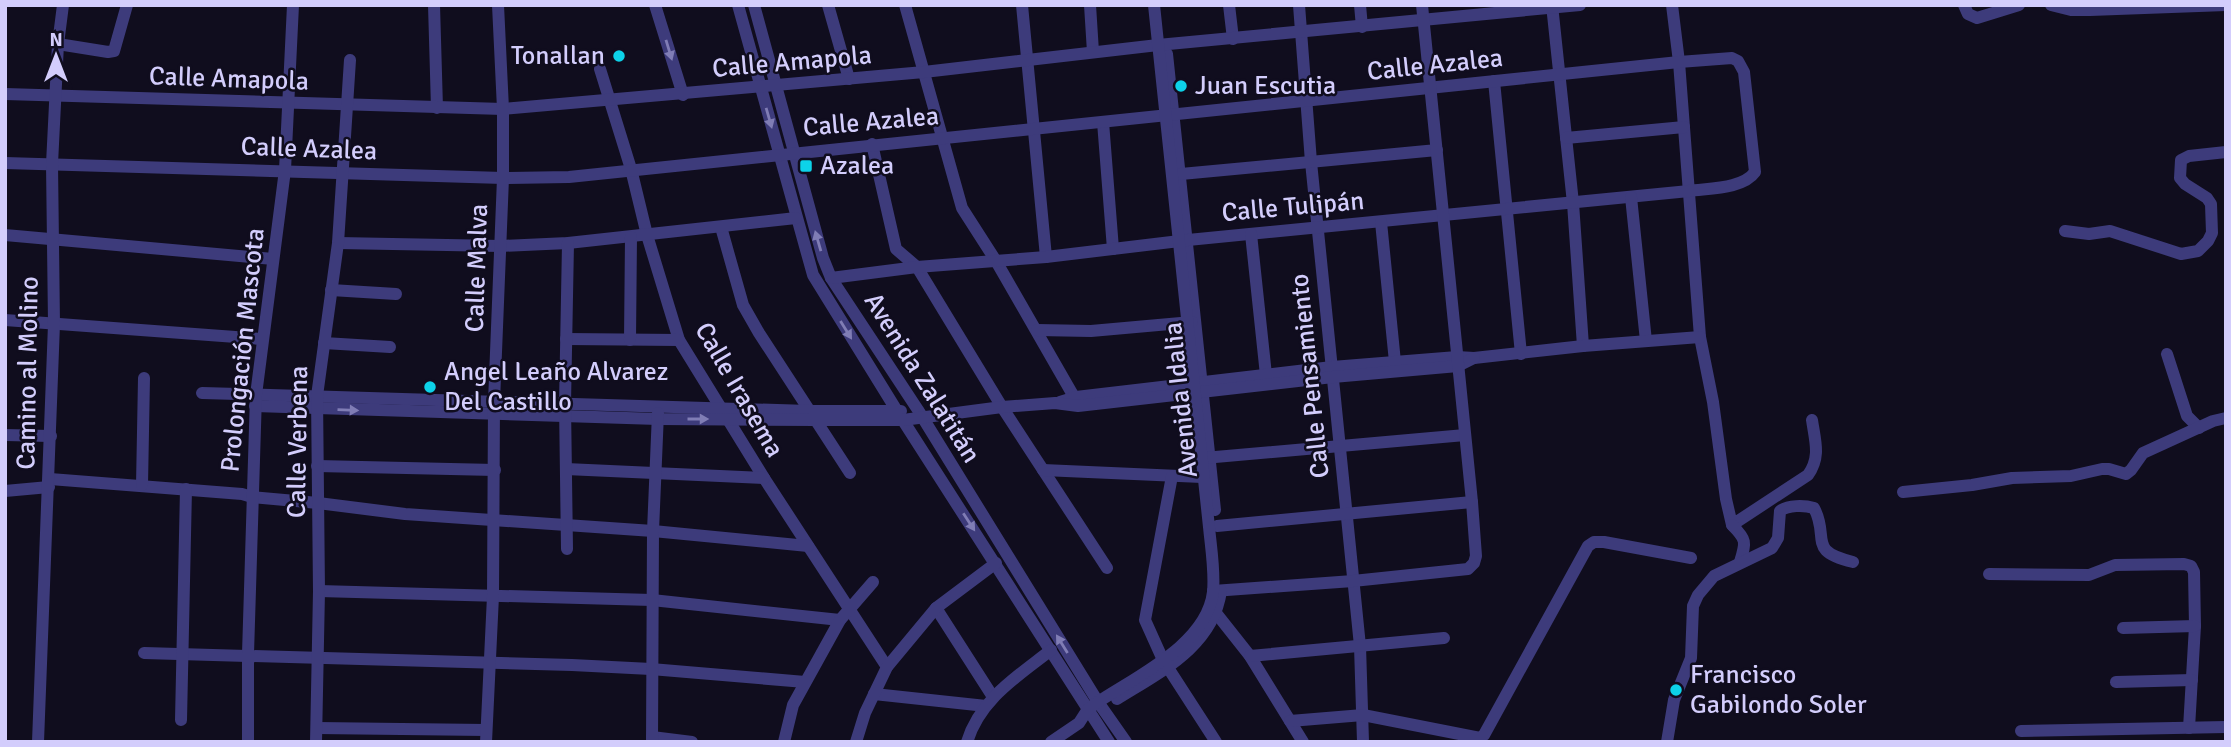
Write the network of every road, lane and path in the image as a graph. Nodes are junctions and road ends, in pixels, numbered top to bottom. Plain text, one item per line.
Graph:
1 (63, 5) edge
2 (127, 5) edge
3 (293, 5) edge
4 (434, 5) edge
5 (498, 5) edge
6 (655, 5) edge
7 (738, 5) edge
8 (754, 5) edge
9 (828, 5) edge
10 (905, 5) edge
11 (1022, 5) edge
12 (1090, 5) edge
13 (1154, 5) edge
14 (1162, 5) edge
15 (1229, 5) edge
16 (1299, 5) edge
17 (1360, 5) edge
18 (1422, 5) edge
19 (1580, 5) edge
20 (1672, 5) edge
21 (2019, 5) edge
22 (2051, 5) edge
23 (2226, 5) edge
24 (1552, 7) edge
25 (2143, 7) edge
26 (1964, 8) edge
27 (2090, 8) edge
28 (1488, 10) edge
29 (1424, 21) junction
30 (1362, 27) junction
31 (1302, 33) junction
32 (1233, 39) junction
33 (58, 44) junction
34 (1162, 45) junction
35 (1093, 52) junction
36 (349, 60) dead end
37 (1027, 60) junction
38 (1679, 62) junction
39 (600, 69) dead end
40 (924, 72) junction
41 (1560, 74) junction
42 (849, 79) junction
43 (1494, 81) junction
44 (777, 86) junction
45 (760, 87) junction
46 (1430, 88) junction
47 (5, 94) edge
48 (683, 95) junction
49 (55, 96) junction
50 (610, 101) junction
51 (1307, 101) junction
52 (289, 104) junction
53 (348, 105) junction
54 (437, 108) junction
55 (503, 109) junction
56 (1170, 115) junction
57 (1103, 122) junction
58 (1684, 127) junction
59 (1034, 130) junction
60 (944, 138) junction
61 (1566, 138) junction
62 (872, 144) junction
63 (1437, 150) junction
64 (793, 152) junction
65 (2226, 152) edge
66 (779, 154) junction
67 (1311, 162) junction
68 (5, 163) edge
69 (52, 164) junction
70 (631, 169) junction
71 (285, 170) junction
72 (1755, 172) joint
73 (344, 174) junction
74 (1181, 174) junction
75 (503, 178) junction
76 (1689, 191) junction
77 (1631, 197) junction
78 (1573, 203) junction
79 (1509, 210) junction
80 (1443, 216) junction
81 (796, 218) junction
82 (1381, 222) junction
83 (721, 227) junction
84 (1318, 229) junction
85 (2065, 231) dead end
86 (1251, 234) junction
87 (5, 235) edge
88 (647, 235) junction
89 (631, 237) junction
90 (52, 240) junction
91 (1183, 240) junction
92 (338, 243) junction
93 (568, 243) junction
94 (501, 246) junction
95 (1113, 248) junction
96 (897, 249) junction
97 (1046, 257) junction
98 (273, 259) junction
99 (996, 261) junction
100 (916, 267) junction
101 (895, 270) junction
102 (831, 278) junction
103 (331, 290) junction
104 (396, 294) dead end
105 (5, 320) edge
106 (1191, 322) junction
107 (54, 324) junction
108 (1037, 330) junction
109 (1700, 337) junction
110 (262, 339) junction
111 (566, 340) junction
112 (630, 340) junction
113 (679, 340) junction
114 (1646, 341) junction
115 (324, 343) junction
116 (1583, 346) junction
117 (390, 348) dead end
118 (1521, 354) junction
119 (2166, 354) dead end
120 (1457, 361) junction
121 (1395, 362) junction
122 (1332, 372) junction
123 (1266, 375) junction
124 (144, 378) dead end
125 (1198, 387) junction
126 (202, 393) dead end
127 (256, 401) junction
128 (1077, 401) junction
129 (317, 402) junction
130 (1002, 407) junction
131 (494, 408) junction
132 (565, 410) junction
133 (658, 413) junction
134 (724, 414) junction
135 (924, 414) junction
136 (900, 415) junction
137 (813, 416) junction
138 (2226, 418) edge
139 (1812, 420) dead end
140 (2199, 428) junction
141 (5, 435) edge
142 (1465, 435) junction
143 (51, 436) junction
144 (1340, 446) junction
145 (1205, 458) junction
146 (317, 466) junction
147 (566, 469) junction
148 (495, 470) junction
149 (1043, 470) junction
150 (656, 472) junction
151 (850, 473) dead end
152 (1172, 476) junction
153 (1202, 477) junction
154 (764, 478) junction
155 (50, 483) junction
156 (142, 485) junction
157 (186, 489) junction
158 (5, 491) edge
159 (1903, 492) dead end
160 (251, 497) junction
161 (1472, 502) junction
162 (318, 503) junction
163 (1347, 514) junction
164 (494, 522) junction
165 (1732, 525) junction
166 (1217, 526) junction
167 (568, 527) junction
168 (653, 531) junction
169 (808, 546) junction
170 (567, 549) dead end
171 (1691, 558) dead end
172 (1740, 562) junction
173 (1853, 562) dead end
174 (996, 563) junction
175 (1107, 568) dead end
176 (1989, 574) dead end
177 (1353, 581) junction
178 (873, 582) dead end
179 (319, 591) junction
180 (1217, 591) junction
181 (493, 596) junction
182 (652, 600) junction
183 (936, 608) junction
184 (849, 609) junction
185 (1213, 609) junction
186 (839, 620) junction
187 (2195, 626) junction
188 (2123, 628) dead end
189 (1444, 638) dead end
190 (1360, 646) junction
191 (1051, 650) junction
192 (144, 653) dead end
193 (182, 653) junction
194 (248, 654) junction
195 (1250, 656) junction
196 (318, 657) junction
197 (489, 663) junction
198 (1166, 663) junction
199 (887, 667) junction
200 (651, 668) junction
201 (2192, 680) junction
202 (805, 682) junction
203 (2116, 682) dead end
204 (874, 694) junction
205 (989, 701) junction
206 (1096, 709) junction
207 (1363, 715) junction
208 (181, 720) dead end
209 (1290, 721) junction
210 (2226, 727) edge
211 (2189, 728) junction
212 (2021, 731) dead end
213 (317, 735) edge
214 (486, 736) edge
215 (652, 739) edge
216 (38, 742) edge
217 (248, 742) edge
218 (692, 742) edge
219 (784, 742) edge
220 (856, 742) edge
221 (967, 742) edge
222 (1051, 742) edge
223 (1109, 742) edge
224 (1126, 742) edge
225 (1216, 742) edge
226 (1303, 742) edge
227 (1363, 742) edge
228 (1667, 742) edge

1 - 33 street, Camino al Molino
2 - 33 street
3 - 52 street, Prolongación Mascota
4 - 54 street
5 - 55 street, Calle Malva
6 -> 48 street
7 - 45 street, Avenida Zalatitán
8 - 44 street, Avenida Zalatitán
9 - 42 street
10 - 40 street
11 - 37 street
12 - 35 street
13 - 34 street, Avenida Idalia
14 - 34 street, Avenida Idalia
15 - 32 street
16 - 31 street, Calle Pensamiento
17 - 30 street
18 - 29 street
19 - 24 street, Calle Amapola
20 - 38 street
21 - 26 street
22 - 27 street
23 - 25 street
24 - 28 street, Calle Amapola
24 - 41 street
25 - 27 street
28 - 29 street, Calle Amapola
29 - 30 street, Calle Amapola
29 - 46 street
30 - 31 street, Calle Amapola
31 - 32 street, Calle Amapola
31 - 51 street, Calle Pensamiento
32 - 34 street, Calle Amapola
33 - 49 street, Camino al Molino
34 - 35 street, Calle Amapola
34 - 56 street, Avenida Idalia
35 - 37 street, Calle Amapola
36 - 53 street, Calle Verbena
37 - 40 street, Calle Amapola
37 - 59 street
38 - 41 street, Calle Azalea
38 - 58 street
38 - 72 street, Calle Azalea
39 - 50 street, Calle Irasema
40 - 42 street, Calle Amapola
40 - 60 street
41 - 43 street, Calle Azalea
41 - 61 street
42 - 44 street, Calle Amapola
43 - 46 street, Calle Azalea
43 - 79 street
44 - 45 street, Calle Amapola
44 - 64 street, Avenida Zalatitán
45 - 48 street, Calle Amapola
45 -> 66 street, Avenida Zalatitán
46 - 51 street, Calle Azalea
46 - 63 street
47 - 49 street, Calle Amapola
48 - 50 street, Calle Amapola
49 - 52 street, Calle Amapola
49 - 69 street, Camino al Molino
50 - 55 street, Calle Amapola
50 - 70 street, Calle Irasema
51 - 56 street, Calle Azalea
51 - 67 street, Calle Pensamiento
52 - 53 street, Calle Amapola
52 - 71 street, Prolongación Mascota
53 - 54 street, Calle Amapola
53 - 73 street, Calle Verbena
54 - 55 street, Calle Amapola
55 - 75 street, Calle Malva
56 - 57 street, Calle Azalea
56 - 74 street, Avenida Idalia
56 - 91 street, Avenida Idalia
57 - 59 street, Calle Azalea
57 - 95 street
58 - 61 street
58 - 76 street
59 - 60 street, Calle Azalea
59 - 97 street
60 - 62 street, Calle Azalea
60 - 99 street
61 - 78 street
62 - 64 street, Calle Azalea
62 - 96 street
63 - 67 street
63 - 80 street
64 - 66 street, Calle Azalea
102 -> 64 street, Avenida Zalatitán
65 - 85 street
66 - 70 street, Calle Azalea
66 - 81 street, Avenida Zalatitán
67 - 74 street
67 - 84 street, Calle Pensamiento
68 - 69 street, Calle Azalea
69 - 71 street, Calle Azalea
69 - 90 street, Camino al Molino
70 - 75 street, Calle Azalea
70 - 88 street, Calle Irasema
71 - 73 street, Calle Azalea
71 - 98 street, Prolongación Mascota
72 - 76 street, Calle Tulipán
73 - 75 street, Calle Azalea
73 - 92 street, Calle Verbena
74 - 91 street, Avenida Idalia
75 - 94 street, Calle Malva
76 - 77 street, Calle Tulipán
76 - 109 street
77 - 78 street, Calle Tulipán
77 - 114 street
78 - 79 street, Calle Tulipán
78 - 116 street
79 - 80 street, Calle Tulipán
79 - 118 street
80 - 82 street, Calle Tulipán
80 - 120 street
81 - 83 street
81 -> 136 street, Avenida Zalatitán
82 - 84 street, Calle Tulipán
82 - 121 street
83 - 88 street
83 - 137 street
84 - 86 street, Calle Tulipán
84 - 122 street, Calle Pensamiento
86 - 91 street, Calle Tulipán
86 - 123 street
87 - 90 street
88 - 89 street
88 - 113 street, Calle Irasema
89 - 93 street
89 - 112 street
90 - 98 street
90 - 107 street, Camino al Molino
91 - 95 street, Calle Tulipán
91 - 106 street, Avenida Idalia
92 - 94 street
92 - 103 street, Calle Verbena
93 - 94 street
93 - 111 street
94 - 131 street, Calle Malva
95 - 97 street, Calle Tulipán
96 - 100 street
96 - 101 street
97 - 99 street, Calle Tulipán
98 - 110 street, Prolongación Mascota
99 - 100 street, Calle Tulipán
99 - 108 street
100 - 101 street, Calle Tulipán
100 - 130 street
101 - 102 street, Calle Tulipán
102 - 135 street, Avenida Zalatitán
103 - 104 street
103 - 115 street, Calle Verbena
105 - 107 street
106 - 108 street
106 - 125 street, Avenida Idalia
107 - 110 street
107 - 143 street, Camino al Molino
108 - 128 street
109 - 114 street
109 - 165 street
110 - 127 street, Prolongación Mascota
111 - 112 street
111 - 132 street
112 - 113 street
113 - 134 street, Calle Irasema
114 - 116 street
115 - 117 street
115 - 129 street, Calle Verbena
116 - 118 street
118 - 120 street
119 - 140 street
120 - 121 street
120 - 122 street
120 - 142 street
121 - 122 street
122 - 123 street
122 - 125 street
122 - 144 street, Calle Pensamiento
123 - 125 street
124 - 156 street
125 - 128 street
125 - 145 street, Avenida Idalia
126 - 127 street
127 - 129 street
127 - 160 street, Prolongación Mascota
128 - 130 street
129 - 131 street
129 - 146 street, Calle Verbena
130 - 135 street
130 - 149 street
131 - 132 street
131 - 148 street, Calle Malva
132 - 133 street
132 - 147 street
133 - 134 street
133 - 150 street
134 - 137 street
134 - 154 street, Calle Irasema
135 - 136 street
206 -> 135 street, Avenida Zalatitán
136 - 137 street
136 -> 174 street, Avenida Zalatitán
137 - 151 street
138 - 140 street
139 - 165 street
140 - 159 street
141 - 143 street
142 - 144 street
142 - 161 street
143 - 155 street, Camino al Molino
144 - 145 street
144 - 163 street, Calle Pensamiento
145 - 153 street, Avenida Idalia
145 - 166 street, Avenida Idalia
146 - 148 street
146 - 162 street, Calle Verbena
147 - 150 street
147 - 167 street
148 - 164 street, Calle Malva
149 - 152 street
149 - 175 street
150 - 154 street
150 - 168 street
152 - 153 street
152 - 198 street
153 - 180 street, Avenida Idalia
154 - 169 street, Calle Irasema
155 - 156 street
155 - 158 street
155 - 216 street, Camino al Molino
156 - 157 street
157 - 160 street
157 - 193 street
160 - 162 street
160 - 194 street, Prolongación Mascota
161 - 163 street
161 - 177 street
162 - 164 street
162 - 179 street, Calle Verbena
163 - 166 street
163 - 177 street, Calle Pensamiento
164 - 167 street
164 - 181 street, Calle Malva
165 - 172 street
166 - 180 street, Avenida Idalia
167 - 168 street
167 - 170 street
168 - 169 street
168 - 182 street
169 - 184 street, Calle Irasema
171 - 207 street
172 - 173 street
172 - 228 street
174 - 183 street
174 - 191 street, Avenida Zalatitán
176 - 187 street
177 - 180 street
177 - 190 street, Calle Pensamiento
178 - 184 street
179 - 181 street
179 - 196 street, Calle Verbena
180 - 185 street, Avenida Idalia
181 - 182 street
181 - 197 street, Calle Malva
182 - 186 street
182 - 200 street
183 - 199 street
183 - 205 street
184 - 186 street
184 - 199 street, Calle Irasema
185 - 195 street
185 - 198 street, Avenida Idalia
186 - 202 street
187 - 188 street
187 - 201 street
189 - 190 street
190 - 195 street
190 - 207 street, Calle Pensamiento
191 - 205 street
191 - 206 street, Avenida Zalatitán
192 - 193 street
193 - 194 street
193 - 208 street
194 - 196 street
194 - 217 street, Prolongación Mascota
195 - 209 street
196 - 197 street
196 - 213 street, Calle Verbena
197 - 200 street
197 - 214 street, Calle Malva
198 - 206 street, Avenida Idalia
198 - 225 street
199 - 204 street
200 - 202 street
200 - 215 street
201 - 203 street
201 - 211 street
202 - 219 street
204 - 205 street
204 - 220 street
205 - 221 street
206 - 222 street
206 - 223 street, Avenida Zalatitán
206 - 224 street, Avenida Zalatitán
207 - 209 street
207 - 227 street, Calle Pensamiento
209 - 226 street
210 - 211 street
211 - 212 street
213 - 214 street
215 - 218 street

